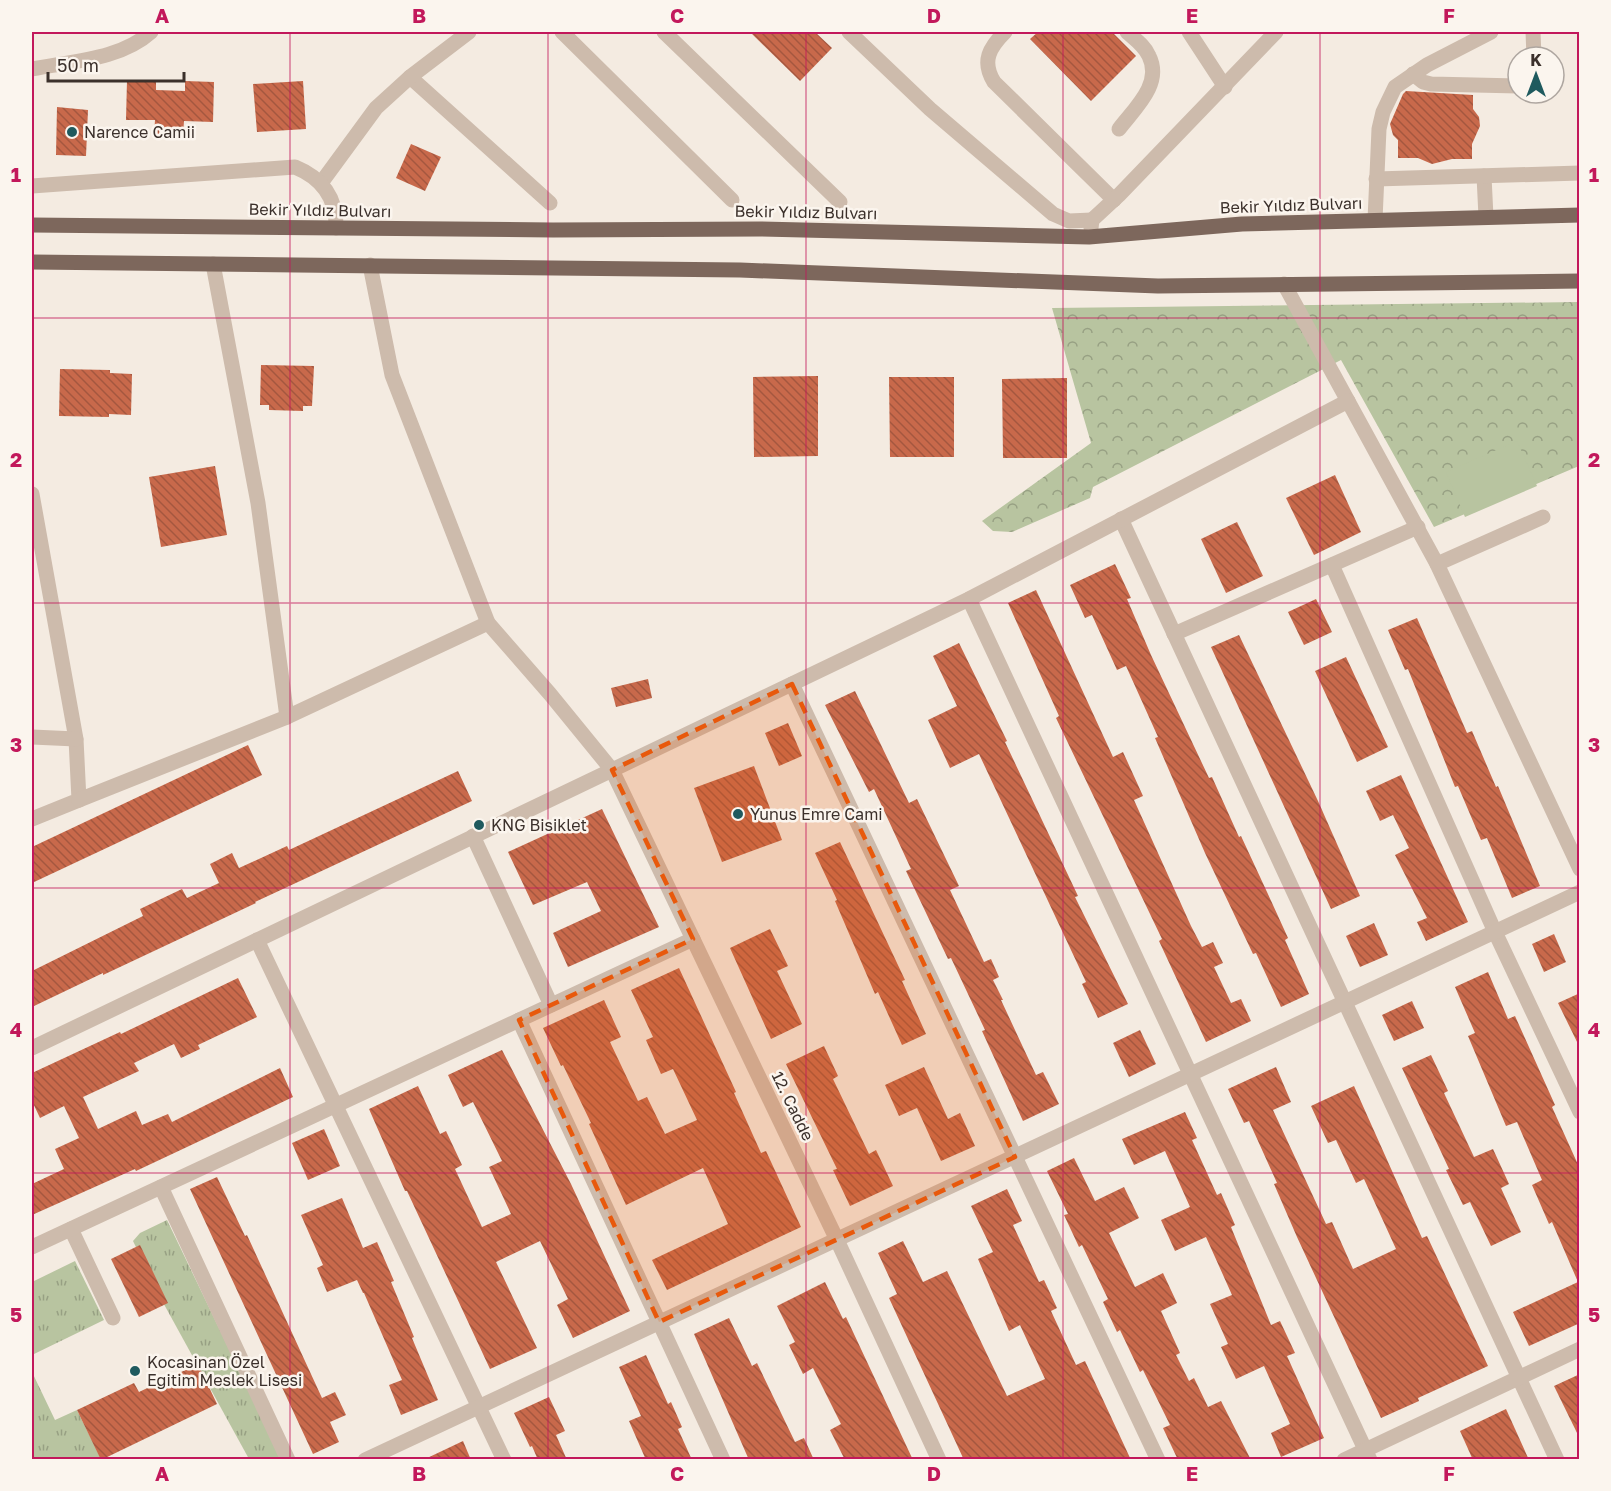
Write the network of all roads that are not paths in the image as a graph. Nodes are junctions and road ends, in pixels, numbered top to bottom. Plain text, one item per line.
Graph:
1 (151, 32) edge
2 (469, 32) edge
3 (562, 32) edge
4 (664, 32) edge
5 (849, 32) edge
6 (1005, 32) edge
7 (1128, 32) edge
8 (1189, 32) edge
9 (1276, 32) edge
10 (1491, 32) edge
11 (32, 69) edge
12 (1413, 74) junction
13 (410, 77) junction
14 (1506, 86) edge
15 (1225, 87) junction
16 (1119, 129) dead end
17 (1580, 173) edge
18 (1484, 176) junction
19 (1376, 179) junction
20 (321, 183) junction
21 (32, 186) edge
22 (732, 200) dead end
23 (1114, 200) junction
24 (840, 202) dead end
25 (550, 203) dead end
26 (1580, 215) edge
27 (1486, 217) junction
28 (1092, 220) junction
29 (1375, 220) junction
30 (32, 225) edge
31 (336, 228) junction
32 (1089, 237) junction
33 (32, 262) edge
34 (213, 264) junction
35 (370, 265) junction
36 (1580, 281) edge
37 (1284, 284) junction
38 (1348, 401) junction
39 (32, 494) edge
40 (33, 513) edge
41 (1543, 517) dead end
42 (1121, 519) junction
43 (1418, 527) junction
44 (1437, 564) junction
45 (1332, 565) junction
46 (969, 599) junction
47 (488, 623) junction
48 (1174, 634) junction
49 (792, 684) junction
50 (287, 717) junction
51 (32, 737) edge
52 (76, 740) junction
53 (612, 770) junction
54 (78, 800) junction
55 (32, 819) edge
56 (474, 836) junction
57 (1580, 869) edge
58 (1580, 892) edge
59 (1495, 932) junction
60 (693, 939) junction
61 (257, 940) junction
62 (1345, 1002) junction
63 (551, 1005) junction
64 (519, 1020) junction
65 (32, 1048) edge
66 (1191, 1075) junction
67 (336, 1105) junction
68 (1580, 1112) edge
69 (1015, 1156) junction
70 (161, 1187) junction
71 (71, 1229) junction
72 (837, 1240) junction
73 (32, 1247) edge
74 (113, 1318) dead end
75 (659, 1322) junction
76 (1580, 1349) edge
77 (1519, 1377) junction
78 (478, 1406) junction
79 (1368, 1454) edge
80 (288, 1460) edge
81 (365, 1460) edge
82 (504, 1460) edge
83 (723, 1460) edge
84 (939, 1460) edge
85 (1158, 1460) edge
86 (1344, 1460) edge
87 (1557, 1460) edge

1 - 11 street
2 - 13 street
3 - 22 street
4 - 24 street
5 - 28 street
6 - 23 street
7 - 16 street
8 - 15 street
9 - 15 street
10 - 12 street
12 - 14 street
12 - 19 street
13 - 20 street
13 - 25 street
15 - 23 street
17 - 18 street
18 - 19 street
18 - 27 street
19 - 29 street
20 - 21 street
20 - 31 street
23 - 28 street
26 - 27 main road, Bekir Yıldız Bulvarı
27 - 29 main road, Bekir Yıldız Bulvarı
28 - 32 street
29 - 32 main road, Bekir Yıldız Bulvarı
30 - 31 main road, Bekir Yıldız Bulvarı
31 - 32 main road, Bekir Yıldız Bulvarı
33 - 34 main road
34 - 35 main road
34 - 50 street
35 - 37 main road
35 - 47 street, 12. Cadde
36 - 37 main road
37 - 38 street
38 - 42 street
38 - 43 street
39 - 40 street
40 - 52 street
41 - 44 street
42 - 46 street
42 - 48 street
43 - 44 street
43 - 45 street
44 - 57 street
45 - 48 street
45 - 59 street
46 - 49 street
46 - 66 street
47 - 50 street
47 - 53 street, 12. Cadde
48 - 62 street
49 - 53 street
49 - 69 street
50 - 54 street
51 - 52 street
52 - 54 street
53 - 56 street
53 - 60 street, 12. Cadde
54 - 55 street
56 - 61 street
56 - 63 street
58 - 59 street
59 - 62 street
59 - 68 street
60 - 63 street
60 - 72 street, 12. Cadde
61 - 65 street
61 - 67 street
62 - 66 street
62 - 77 street
63 - 64 street
64 - 67 street
64 - 75 street
66 - 69 street
66 - 79 street
67 - 70 street
67 - 78 street
69 - 72 street
69 - 85 street
70 - 71 street
70 - 80 street
71 - 73 street
71 - 74 street
72 - 75 street
72 - 84 street, 12. Cadde
75 - 78 street
75 - 83 street
76 - 77 street
77 - 79 street
77 - 87 street
78 - 81 street
78 - 82 street
79 - 86 street

